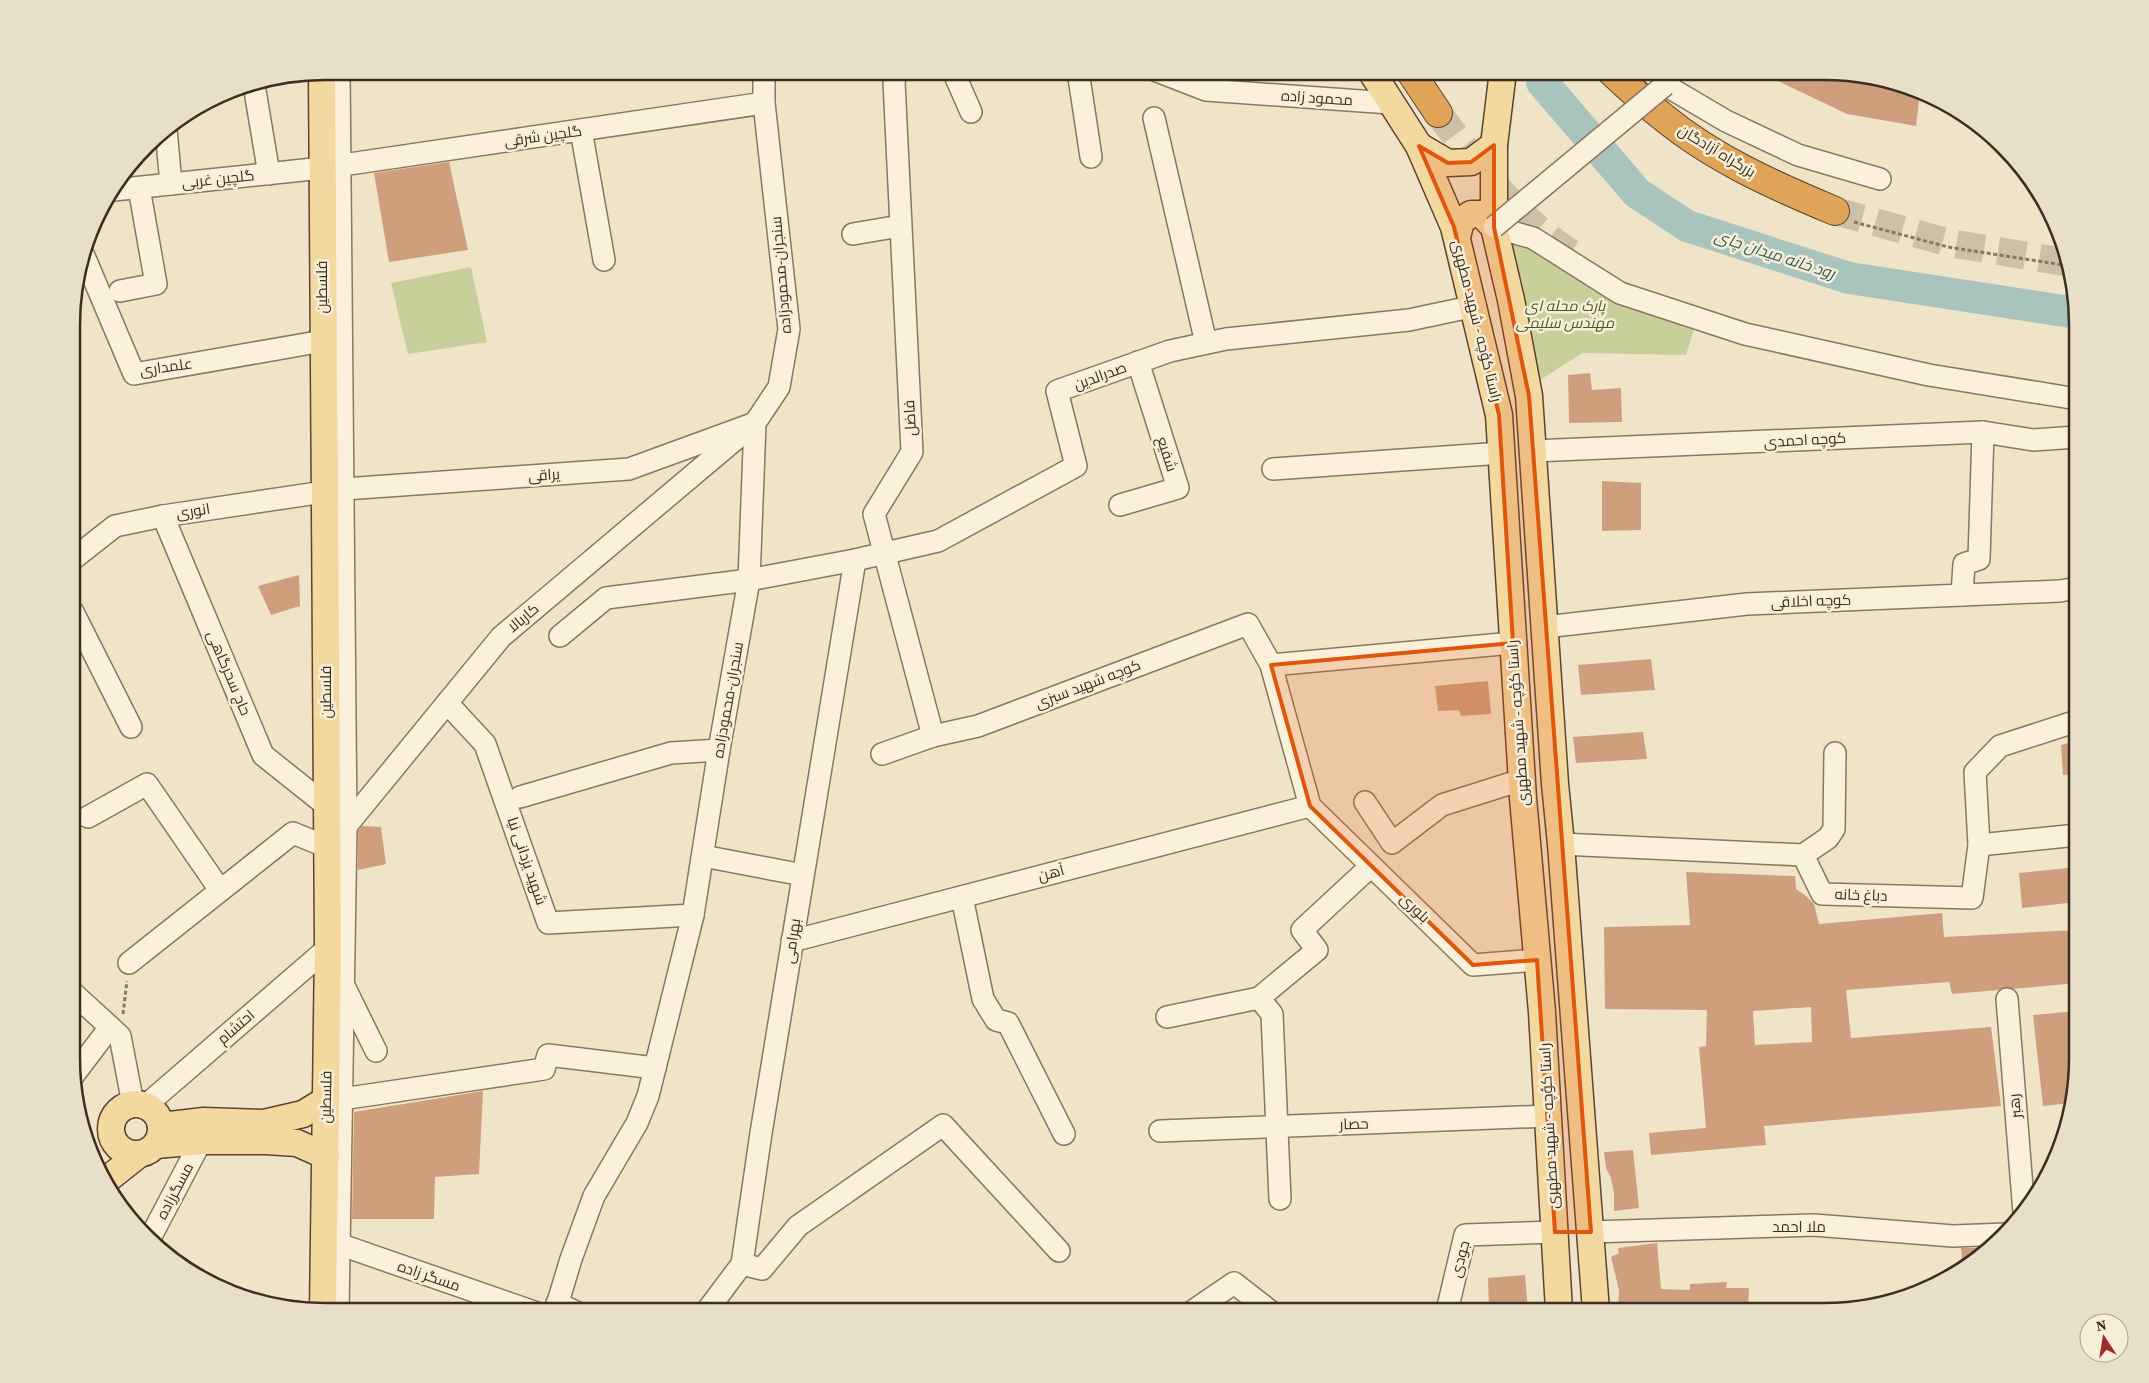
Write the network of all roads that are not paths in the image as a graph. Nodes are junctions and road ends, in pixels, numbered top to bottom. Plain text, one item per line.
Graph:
1 (323, 80) edge
2 (338, 80) edge
3 (764, 80) edge
4 (895, 80) edge
5 (957, 80) edge
6 (1079, 80) edge
7 (1180, 80) edge
8 (1376, 80) edge
9 (1416, 80) edge
10 (1502, 80) edge
11 (1621, 80) edge
12 (1656, 80) edge
13 (1661, 80) edge
14 (255, 90) edge
15 (764, 103) junction
16 (1390, 103) junction
17 (971, 112) dead end
18 (1438, 113) tunnel mouth
19 (1154, 118) dead end
20 (581, 130) junction
21 (167, 138) edge
22 (1494, 145) junction
23 (1419, 146) junction
24 (1092, 157) dead end
25 (330, 167) junction
26 (269, 174) junction
27 (1880, 179) dead end
28 (171, 184) junction
29 (139, 188) junction
30 (121, 189) edge
31 (1841, 216) tunnel mouth
32 (900, 226) junction
33 (1494, 228) junction
34 (853, 234) dead end
35 (1457, 237) junction
36 (604, 260) dead end
37 (87, 264) edge
38 (120, 291) dead end
39 (1511, 300) junction
40 (1475, 306) junction
41 (323, 341) junction
42 (1206, 343) junction
43 (1138, 362) junction
44 (2069, 398) edge
45 (1531, 421) junction
46 (756, 423) junction
47 (1500, 424) junction
48 (1983, 432) junction
49 (2069, 438) edge
50 (1533, 451) junction
51 (1502, 453) junction
52 (1273, 469) dead end
53 (334, 490) junction
54 (1120, 505) dead end
55 (163, 516) junction
56 (884, 553) junction
57 (80, 554) edge
58 (855, 560) junction
59 (749, 580) junction
60 (2069, 589) edge
61 (1962, 595) junction
62 (80, 626) edge
63 (1546, 626) junction
64 (560, 636) dead end
65 (1513, 643) junction
66 (1271, 665) junction
67 (447, 703) junction
68 (2069, 724) edge
69 (131, 727) dead end
70 (933, 736) junction
71 (719, 750) junction
72 (1836, 753) dead end
73 (882, 754) dead end
74 (1521, 780) junction
75 (520, 797) dead end
76 (1365, 802) dead end
77 (327, 806) junction
78 (1310, 806) junction
79 (88, 817) dead end
80 (346, 826) junction
81 (2069, 836) edge
82 (1561, 844) junction
83 (1979, 845) junction
84 (327, 849) junction
85 (1803, 855) junction
86 (703, 856) junction
87 (1372, 866) junction
88 (803, 875) junction
89 (220, 890) junction
90 (962, 897) junction
91 (694, 914) junction
92 (792, 941) junction
93 (328, 948) junction
94 (1538, 960) junction
95 (129, 963) road end
96 (336, 982) junction
97 (1259, 998) junction
98 (2007, 999) dead end
99 (80, 1000) edge
100 (1167, 1017) dead end
101 (115, 1032) junction
102 (376, 1051) dead end
103 (81, 1068) edge
104 (655, 1068) junction
105 (334, 1099) junction
106 (1548, 1116) junction
107 (1276, 1126) junction
108 (147, 1127) junction
109 (1160, 1131) dead end
110 (1064, 1134) dead end
111 (201, 1141) junction
112 (115, 1143) junction
113 (326, 1156) junction
114 (104, 1164) edge
115 (110, 1175) edge
116 (1280, 1199) dead end
117 (2023, 1200) edge
118 (153, 1232) edge
119 (1555, 1232) junction
120 (1591, 1232) junction
121 (1993, 1235) edge
122 (332, 1242) junction
123 (1059, 1251) dead end
124 (742, 1264) junction
125 (324, 1303) edge
126 (337, 1303) edge
127 (508, 1303) edge
128 (564, 1303) edge
129 (713, 1303) edge
130 (1206, 1303) edge
131 (1260, 1303) edge
132 (1449, 1303) edge
133 (1559, 1303) edge
134 (1595, 1303) edge

1 - 25 main road, فلسطین
2 - 25 street
3 - 15 street, سنجران-محمودزاده
4 - 32 street, فاضل
5 - 17 street
6 - 24 street
7 - 16 street, محمود زاده
8 - 16 main road
9 - 18 highway
10 - 22 main road
11 - 31 highway, بزرگراه آزادگان
12 - 33 street, bridge
13 - 27 street
14 - 26 street
15 - 20 street, گلچین شرقی
15 - 46 street, سنجران-محمودزاده
16 - 23 main road
19 - 42 street
20 - 25 street, گلچین شرقی
20 - 36 street
21 - 28 street
22 - 23 main road
22 - 33 main road
23 - 35 main road, راستا کؤچه - شهید مطهری
25 - 26 street, گلچین غربی
25 - 41 main road, فلسطین
25 - 53 street
26 - 28 street, گلچین غربی
28 - 29 street, گلچین غربی
29 - 30 street, گلچین غربی
29 - 38 street
32 - 34 street
32 - 56 street, فاضل
33 - 35 main road
33 - 39 main road
33 - 44 street
35 - 40 main road, راستا کؤچه - شهید مطهری
37 - 41 street, علمداری
39 - 40 main road
39 - 45 main road
40 - 42 street, صدرالدین
40 - 47 main road, راستا کؤچه - شهید مطهری
41 - 53 main road, فلسطین
42 - 43 street, صدرالدین
43 - 54 street, شفیع
43 - 56 street, صدرالدین
45 - 47 main road
45 - 50 main road
46 - 53 street, یراقی
46 - 59 street, سنجران-محمودزاده
46 - 67 street, کاربالا
47 - 51 main road, راستا کؤچه - شهید مطهری
48 - 49 street, کوچه احمدی
48 - 50 street, کوچه احمدی
48 - 61 street
50 - 63 main road
51 - 52 street
51 - 65 main road, راستا کؤچه - شهید مطهری
53 - 55 street, انوری
53 - 77 main road, فلسطین
53 - 80 street
55 - 57 street, انوری
55 - 77 street, حاج سحرگاهی
56 - 58 street, صدرالدین
56 - 70 street, فاضل
58 - 59 street, صدرالدین
58 - 88 street, بهرامی
59 - 64 street, صدرالدین
59 - 71 street, سنجران-محمودزاده
60 - 61 street, کوچه اخلاقی
61 - 63 street, کوچه اخلاقی
62 - 69 street
63 - 82 main road
65 - 66 street
65 - 74 main road, راستا کؤچه - شهید مطهری
66 - 70 street, کوچه شهید سبزی
66 - 78 street, کوچه شهید سبزی
67 - 80 street, کاربالا
67 - 91 street, شهید یزدانی نیا
68 - 83 street
70 - 73 street, کوچه شهید سبزی
71 - 75 street
71 - 86 street, سنجران-محمودزاده
72 - 85 street
74 - 76 street
74 - 94 main road, راستا کؤچه - شهید مطهری
77 - 84 main road, فلسطین
78 - 87 street, بلوری
78 - 90 street, آهن
79 - 89 street
80 - 84 street, کاربالا
80 - 96 street
81 - 83 street
82 - 85 street
82 - 120 main road
83 - 85 street, دباغ خانه
84 - 89 street
84 - 93 main road, فلسطین
86 - 88 street
86 - 91 street, سنجران-محمودزاده
87 - 94 street, بلوری
87 - 97 street
88 - 92 street, بهرامی
89 - 95 street
90 - 92 street, آهن
90 - 110 street
91 - 104 street, سنجران-محمودزاده
92 - 124 street, بهرامی
93 - 96 main road, فلسطین
93 - 108 street, احتشام
94 - 106 main road, راستا کؤچه - شهید مطهری
96 - 102 street
96 - 105 main road, فلسطین
97 - 100 street
97 - 107 street
98 - 117 street, رهبر
99 - 101 street
101 - 103 street
101 - 108 street
104 - 105 street
104 - 128 street, سنجران-محمودزاده
105 - 108 main road
105 - 113 main road, فلسطین
105 - 122 street
106 - 107 street, حصار
106 - 119 main road, راستا کؤچه - شهید مطهری
107 - 109 street, حصار
107 - 116 street
108 - 111 main road
108 - 112 main road
108 - 112 main road
108 - 115 main road
111 - 113 main road
111 - 118 street, مسگرزاده
112 - 114 main road
113 - 122 main road, فلسطین
119 - 120 main road
119 - 132 street, جودی
119 - 133 main road, راستا کؤچه - شهید مطهری
120 - 121 street, ملا احمد
120 - 134 main road
122 - 125 main road, فلسطین
122 - 126 street
122 - 127 street, مسگر زاده
123 - 124 street
124 - 129 street, بهرامی
130 - 131 street

